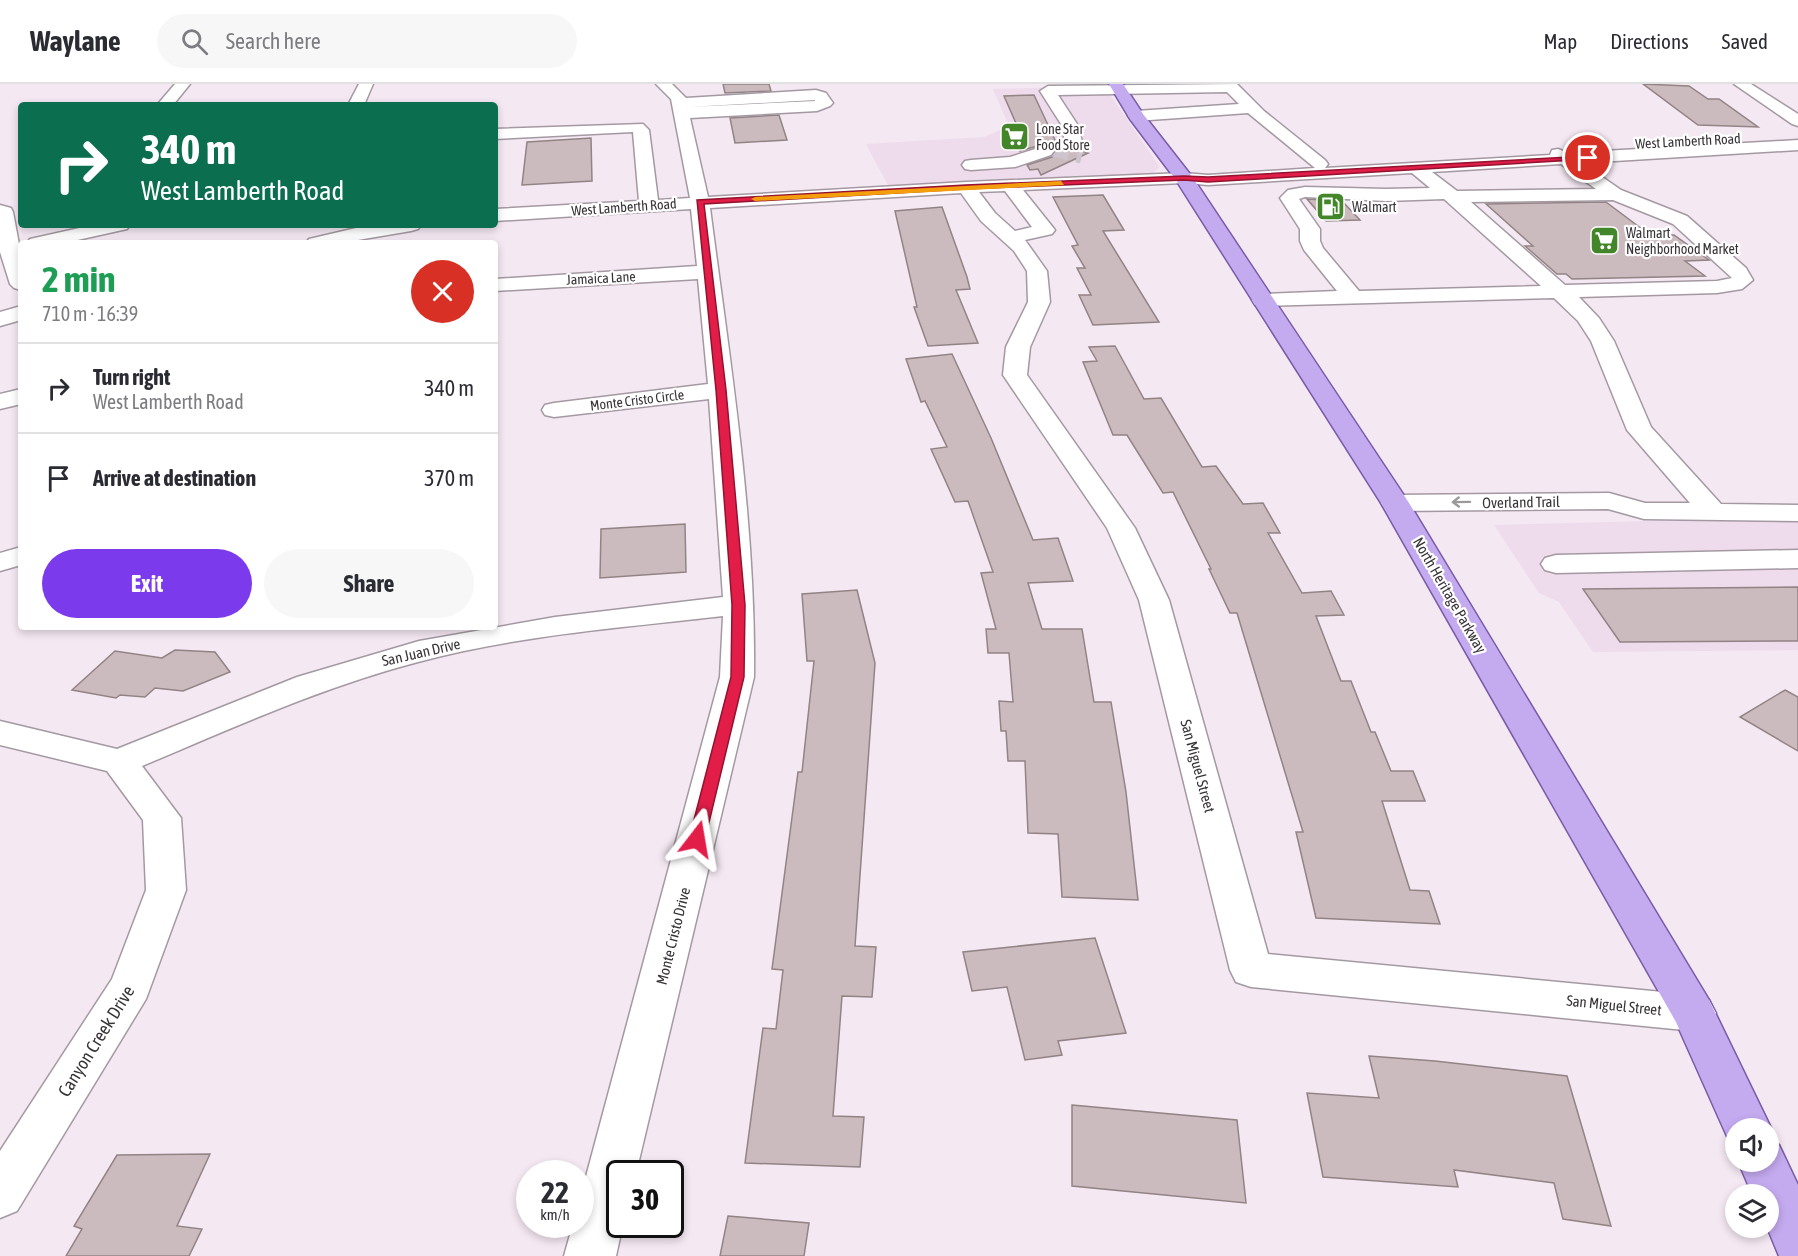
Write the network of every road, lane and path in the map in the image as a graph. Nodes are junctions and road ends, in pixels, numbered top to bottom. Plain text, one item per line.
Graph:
1 (183, 84) edge
2 (366, 84) edge
3 (1741, 84) edge
4 (1118, 87) edge
5 (1757, 94) junction
6 (1788, 95) dead end
7 (675, 100) edge
8 (168, 102) edge
9 (357, 102) edge
10 (1254, 108) junction
11 (1136, 116) junction
12 (1798, 121) edge
13 (498, 122) edge
14 (637, 127) junction
15 (498, 134) edge
16 (1798, 135) edge
17 (1798, 146) edge
18 (1558, 154) junction
19 (1318, 164) junction
20 (1416, 168) junction
21 (1015, 173) junction
22 (957, 177) junction
23 (1184, 178) junction
24 (897, 180) junction
25 (1615, 194) junction
26 (1451, 195) junction
27 (700, 202) junction
28 (649, 205) junction
29 (0, 211) edge
30 (498, 215) edge
31 (106, 228) edge
32 (390, 228) edge
33 (1010, 238) junction
34 (51, 240) edge
35 (328, 240) edge
36 (15, 248) edge
37 (18, 266) edge
38 (707, 272) junction
39 (498, 285) edge
40 (1560, 291) junction
41 (1353, 297) junction
42 (1263, 300) junction
43 (18, 314) edge
44 (0, 319) edge
45 (721, 390) junction
46 (18, 397) edge
47 (0, 402) edge
48 (554, 410) dead end
49 (1644, 511) junction
50 (1401, 512) junction
51 (1714, 513) junction
52 (1798, 513) edge
53 (18, 556) edge
54 (1798, 559) edge
55 (1687, 561) junction
56 (0, 562) edge
57 (1556, 564) dead end
58 (739, 605) junction
59 (0, 733) edge
60 (119, 762) junction
61 (1694, 1013) junction
62 (1742, 1118) edge
63 (1767, 1172) edge
64 (0, 1194) edge
65 (1798, 1240) edge
66 (590, 1256) edge

1 - 8 street
2 - 9 street
3 - 5 street
4 - 10 street
4 - 11 main road, North Heritage Parkway
4 - 21 street
5 - 6 street
5 - 12 street
7 - 7 street
7 - 27 street, Monte Cristo Drive
10 - 11 street
10 - 19 street
11 - 23 main road, North Heritage Parkway
13 - 14 street
14 - 15 street
14 - 28 street
16 - 18 street, West Lamberth Road
17 - 18 street, West Lamberth Road
18 - 19 street, West Lamberth Road
18 - 20 street, West Lamberth Road
18 - 25 street
19 - 23 street, West Lamberth Road
20 - 23 street, West Lamberth Road
20 - 26 street
21 - 22 street, West Lamberth Road
21 - 22 street
21 - 23 street, West Lamberth Road
21 - 24 street
21 - 33 street
22 - 24 street, West Lamberth Road
22 - 33 street, San Miguel Street
23 - 42 main road, North Heritage Parkway
24 - 27 street, West Lamberth Road
25 - 26 street
25 - 40 street
26 - 40 street
26 - 41 street
27 - 28 street, West Lamberth Road
27 - 38 street, Monte Cristo Drive
28 - 30 street, West Lamberth Road
29 - 36 street
31 - 34 street
32 - 35 street
33 - 61 street, San Miguel Street
36 - 37 street
38 - 39 street, Jamaica Lane
38 - 45 street, Monte Cristo Drive
40 - 41 street
40 - 51 street
41 - 42 street
42 - 50 main road, North Heritage Parkway
43 - 44 street
45 - 48 street, Monte Cristo Circle
45 - 58 street, Monte Cristo Drive
46 - 47 street
49 - 50 street, Overland Trail
49 - 51 street, Overland Trail
49 - 55 street
50 - 61 main road, North Heritage Parkway
51 - 52 street, Overland Trail
53 - 56 street
54 - 55 street
55 - 57 street
58 - 60 street, San Juan Drive
58 - 66 street, Monte Cristo Drive
59 - 60 street
60 - 64 street, Canyon Creek Drive
61 - 62 main road, North Heritage Parkway
63 - 65 main road

